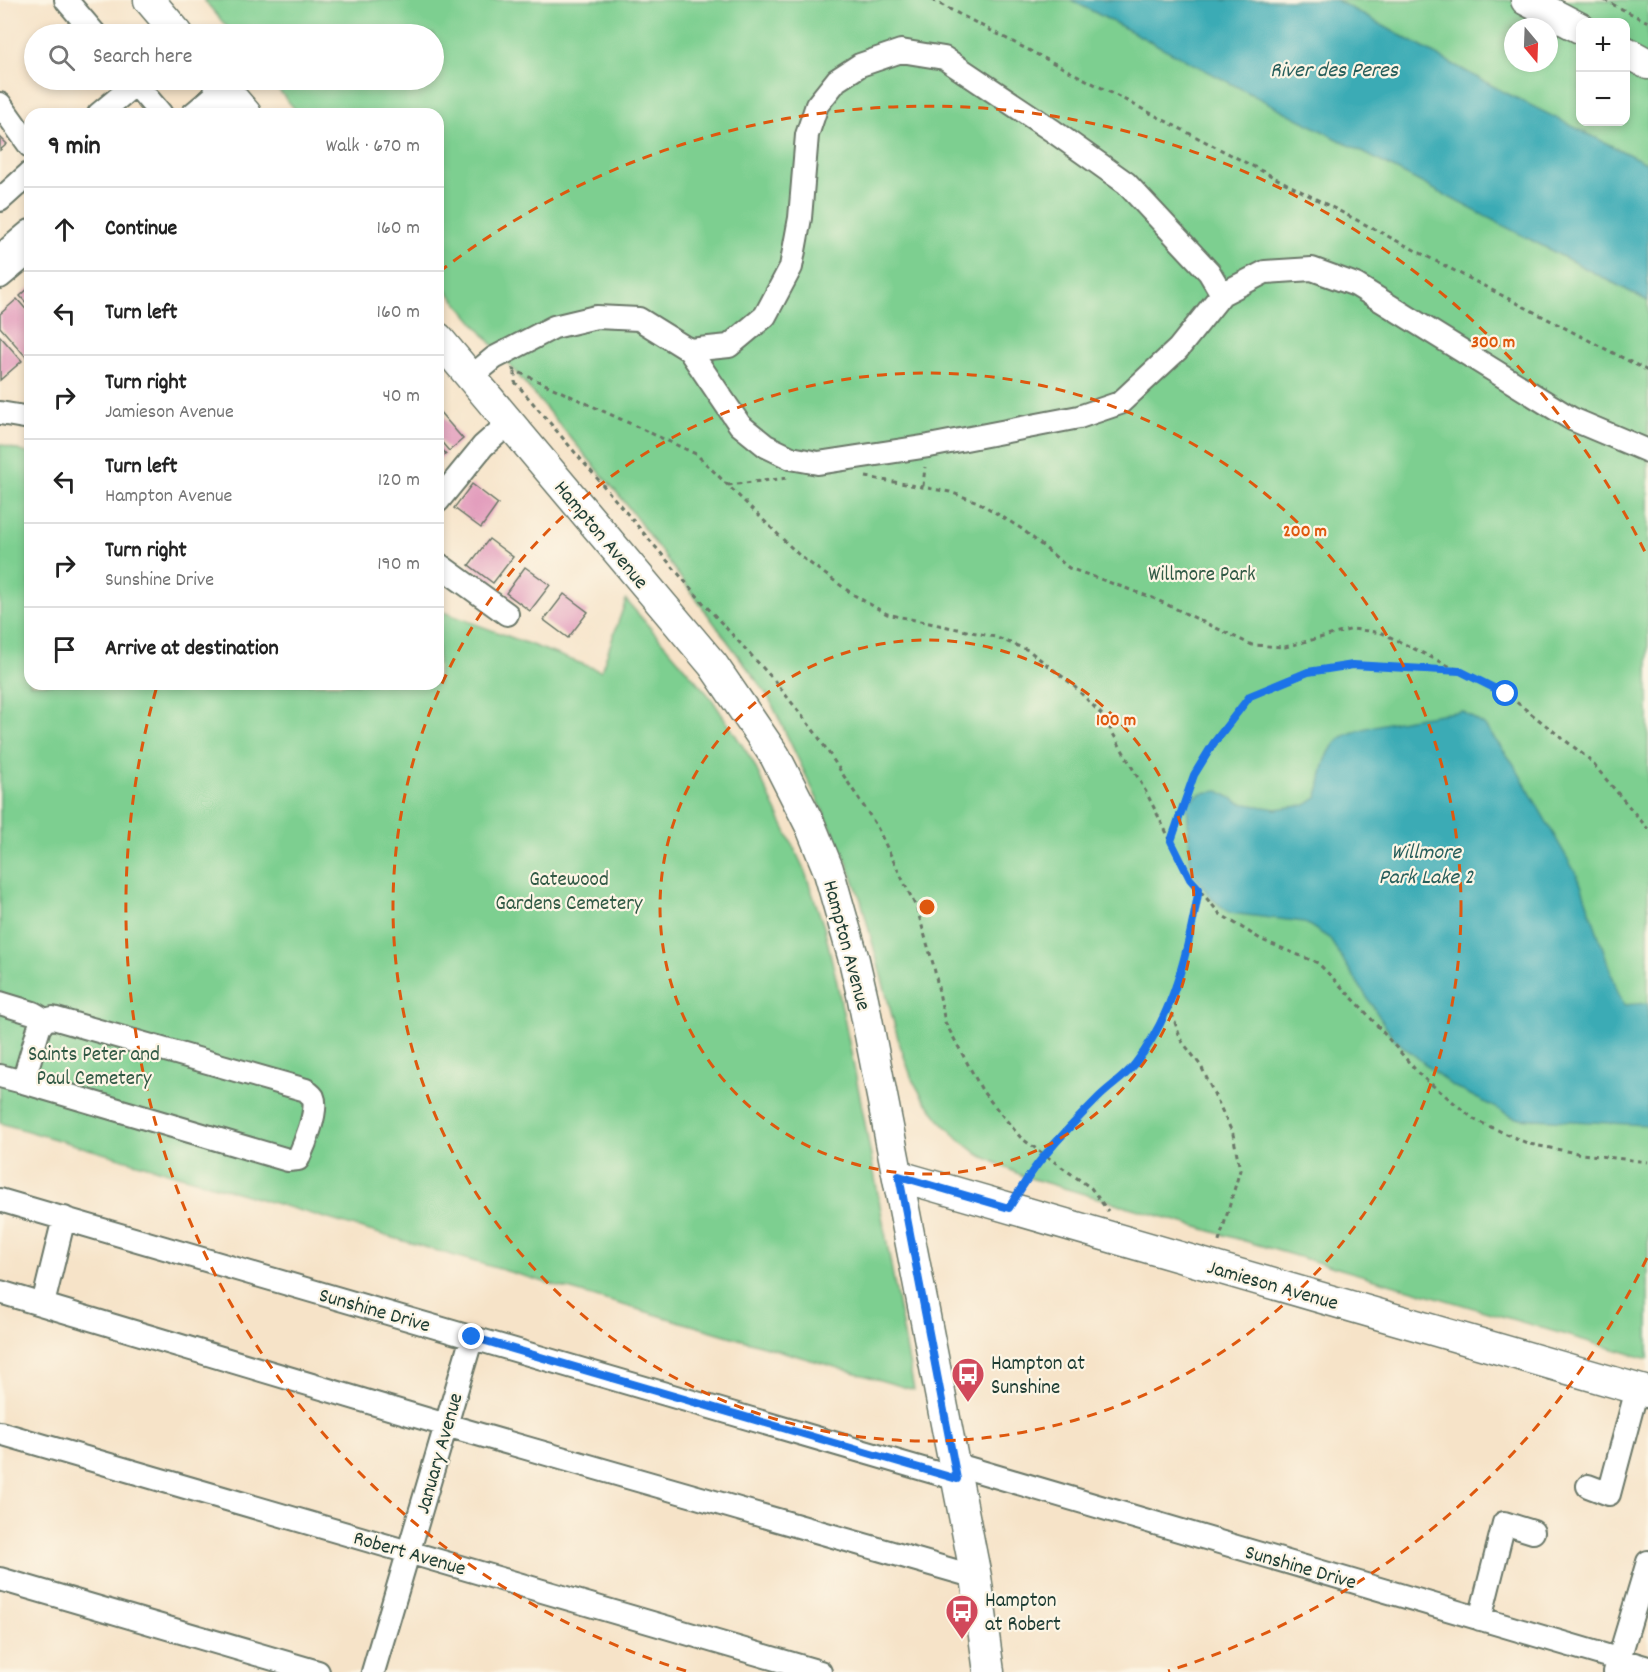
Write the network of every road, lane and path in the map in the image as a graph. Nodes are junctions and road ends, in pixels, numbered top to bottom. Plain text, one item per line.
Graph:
1 (66, 0) edge
2 (149, 0) edge
3 (932, 0) edge
4 (1526, 0) edge
5 (1604, 0) edge
6 (1648, 22) edge
7 (86, 24) edge
8 (169, 24) edge
9 (1576, 25) edge
10 (1630, 54) edge
11 (1648, 63) edge
12 (126, 90) edge
13 (143, 90) edge
14 (215, 90) edge
15 (225, 90) edge
16 (0, 104) edge
17 (106, 108) edge
18 (156, 108) edge
19 (198, 108) edge
20 (241, 108) edge
21 (24, 138) edge
22 (24, 178) edge
23 (0, 200) edge
24 (24, 236) edge
25 (0, 256) edge
26 (24, 257) edge
27 (0, 277) edge
28 (1222, 294) junction
29 (444, 347) edge
30 (689, 351) junction
31 (511, 368) dead end
32 (515, 371) junction
33 (1648, 371) edge
34 (471, 377) junction
35 (0, 413) edge
36 (24, 416) edge
37 (509, 423) junction
38 (1648, 451) edge
39 (855, 475) dead end
40 (794, 478) dead end
41 (727, 485) junction
42 (444, 494) edge
43 (444, 568) edge
44 (507, 614) dead end
45 (1460, 671) junction
46 (1648, 829) edge
47 (1171, 841) junction
48 (1199, 889) junction
49 (0, 1003) edge
50 (1169, 1005) junction
51 (45, 1020) junction
52 (0, 1076) edge
53 (23, 1082) junction
54 (1045, 1155) junction
55 (1648, 1162) edge
56 (899, 1176) junction
57 (0, 1200) edge
58 (1009, 1208) junction
59 (1112, 1216) dead end
60 (64, 1218) junction
61 (1211, 1266) junction
62 (0, 1292) edge
63 (43, 1304) junction
64 (472, 1337) junction
65 (1643, 1390) edge
66 (446, 1425) junction
67 (0, 1433) edge
68 (955, 1471) junction
69 (1587, 1485) dead end
70 (1533, 1532) dead end
71 (409, 1552) junction
72 (1648, 1562) edge
73 (976, 1577) junction
74 (0, 1580) edge
75 (1480, 1618) junction
76 (1616, 1665) edge
77 (1648, 1668) edge
78 (318, 1672) edge
79 (373, 1672) edge
80 (820, 1672) edge
81 (989, 1672) edge

1 - 7 street
2 - 8 main road
3 - 33 path
4 - 9 main road
5 - 6 path
10 - 11 main road
12 - 17 street
13 - 18 street
14 - 19 street
15 - 20 main road
16 - 21 street
22 - 23 street
24 - 25 street
26 - 27 street
28 - 30 street
28 - 30 street
28 - 38 street
29 - 34 main road, Hampton Avenue
30 - 34 street
31 - 32 path
32 - 41 path
32 - 54 path
34 - 37 main road, Hampton Avenue
35 - 36 street
37 - 42 street
37 - 56 main road, Hampton Avenue
39 - 45 path
40 - 41 path
41 - 47 path
43 - 44 street
45 - 46 path
45 - 47 path
47 - 48 path
48 - 50 path
48 - 55 path
49 - 51 street
50 - 54 path
50 - 61 path
51 - 53 street
51 - 53 street
52 - 53 street
54 - 58 path
54 - 59 path
56 - 58 main road, Jamieson Avenue
56 - 68 main road, Hampton Avenue
57 - 60 street, Sunshine Drive
58 - 61 main road, Jamieson Avenue
60 - 63 street
60 - 64 street, Sunshine Drive
61 - 65 main road, Jamieson Avenue
62 - 63 street
63 - 66 street
64 - 66 street, January Avenue
64 - 68 street, Sunshine Drive
65 - 69 street
66 - 71 street, January Avenue
66 - 73 street
67 - 71 street, Robert Avenue
68 - 73 main road, Hampton Avenue
68 - 75 street, Sunshine Drive
70 - 75 street
71 - 79 street, January Avenue
71 - 80 street, Robert Avenue
72 - 76 street
73 - 81 main road, Hampton Avenue
74 - 78 street
75 - 76 street, Sunshine Drive
76 - 77 street, Sunshine Drive

